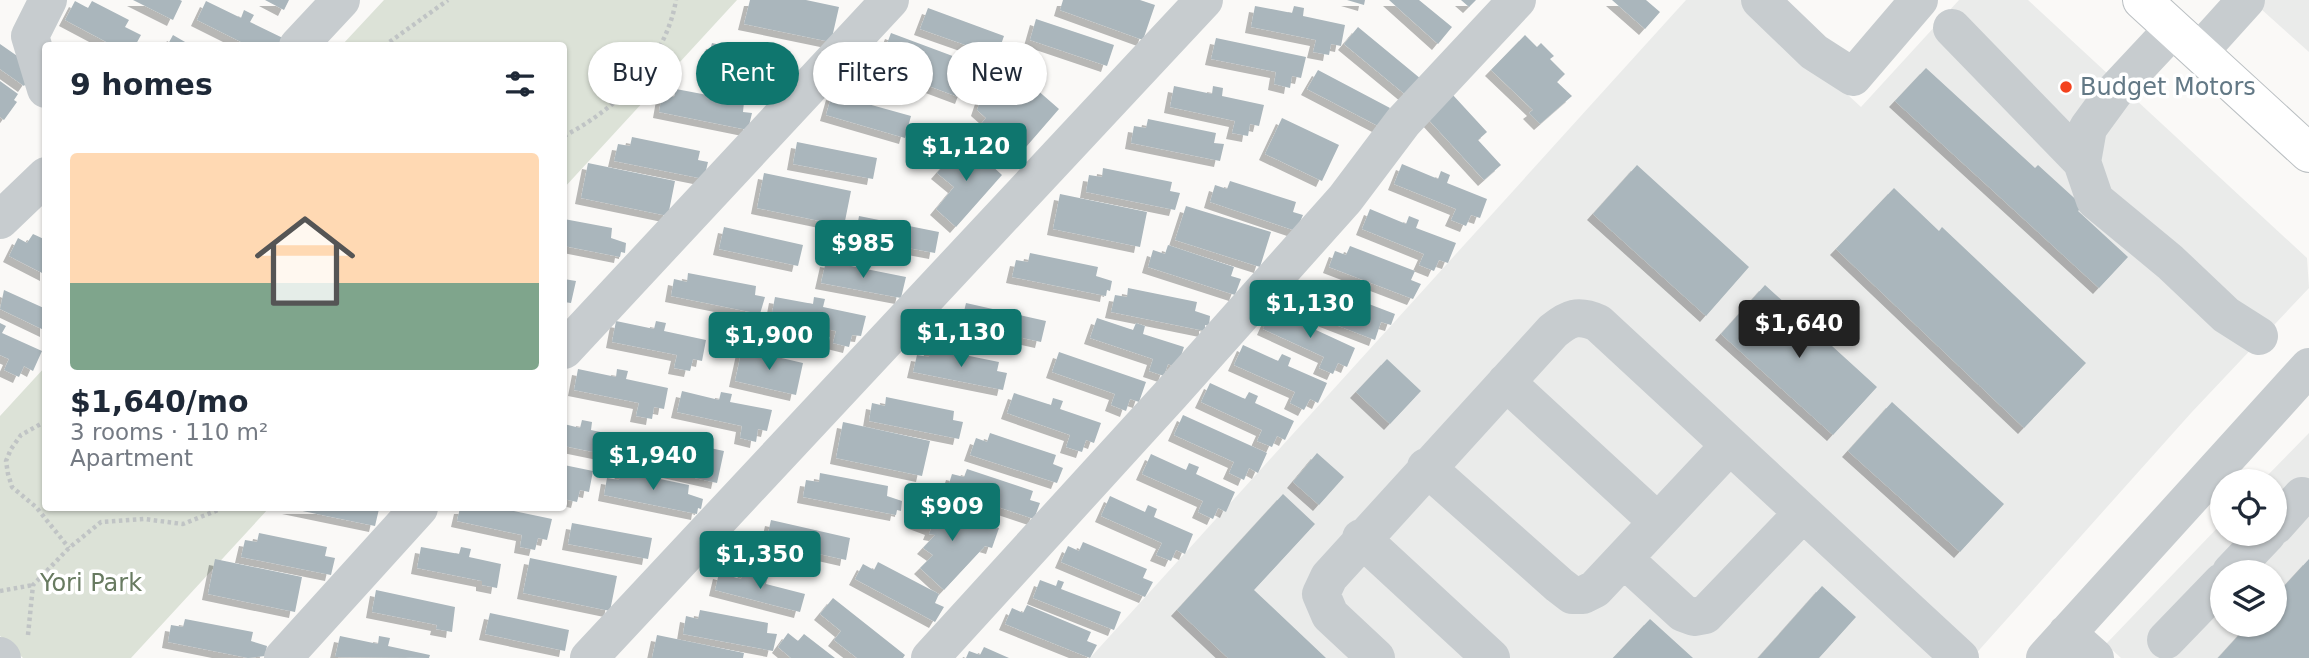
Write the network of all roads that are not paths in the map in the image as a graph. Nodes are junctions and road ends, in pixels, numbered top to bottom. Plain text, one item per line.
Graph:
1 (48, 0) edge
2 (341, 0) edge
3 (890, 0) edge
4 (1204, 0) edge
5 (1517, 0) edge
6 (1760, 0) edge
7 (1919, 0) edge
8 (2143, 0) edge
9 (2246, 0) edge
10 (1952, 28) dead end
11 (2186, 40) junction
12 (302, 42) edge
13 (42, 76) edge
14 (2305, 142) edge
15 (2082, 162) junction
16 (42, 180) edge
17 (0, 220) edge
18 (2259, 336) dead end
19 (567, 347) edge
20 (2309, 367) edge
21 (1506, 382) junction
22 (1731, 445) junction
23 (1426, 467) junction
24 (2302, 496) dead end
25 (416, 511) edge
26 (1803, 513) junction
27 (2287, 513) edge
28 (1658, 522) junction
29 (1361, 538) junction
30 (2256, 546) edge
31 (1623, 559) junction
32 (2242, 560) edge
33 (2210, 594) edge
34 (2166, 640) dead end
35 (2069, 650) edge
36 (1947, 654) edge
37 (283, 658) edge
38 (589, 658) edge
39 (930, 658) edge
40 (1376, 658) edge
41 (1491, 658) edge

1 - 13 street
2 - 12 street
3 - 19 street
4 - 38 street
5 - 39 street
6 - 7 street
8 - 11 main road
9 - 11 street
10 - 15 street
11 - 14 main road
11 - 15 street
15 - 18 street
16 - 17 street
20 - 35 street
21 - 22 street
21 - 23 street
21 - 28 street
22 - 26 street
22 - 28 street
23 - 29 street
23 - 31 street
24 - 27 street
25 - 37 street
26 - 31 street
26 - 36 street
28 - 31 street
29 - 40 street
29 - 41 street
30 - 32 street
33 - 34 street

